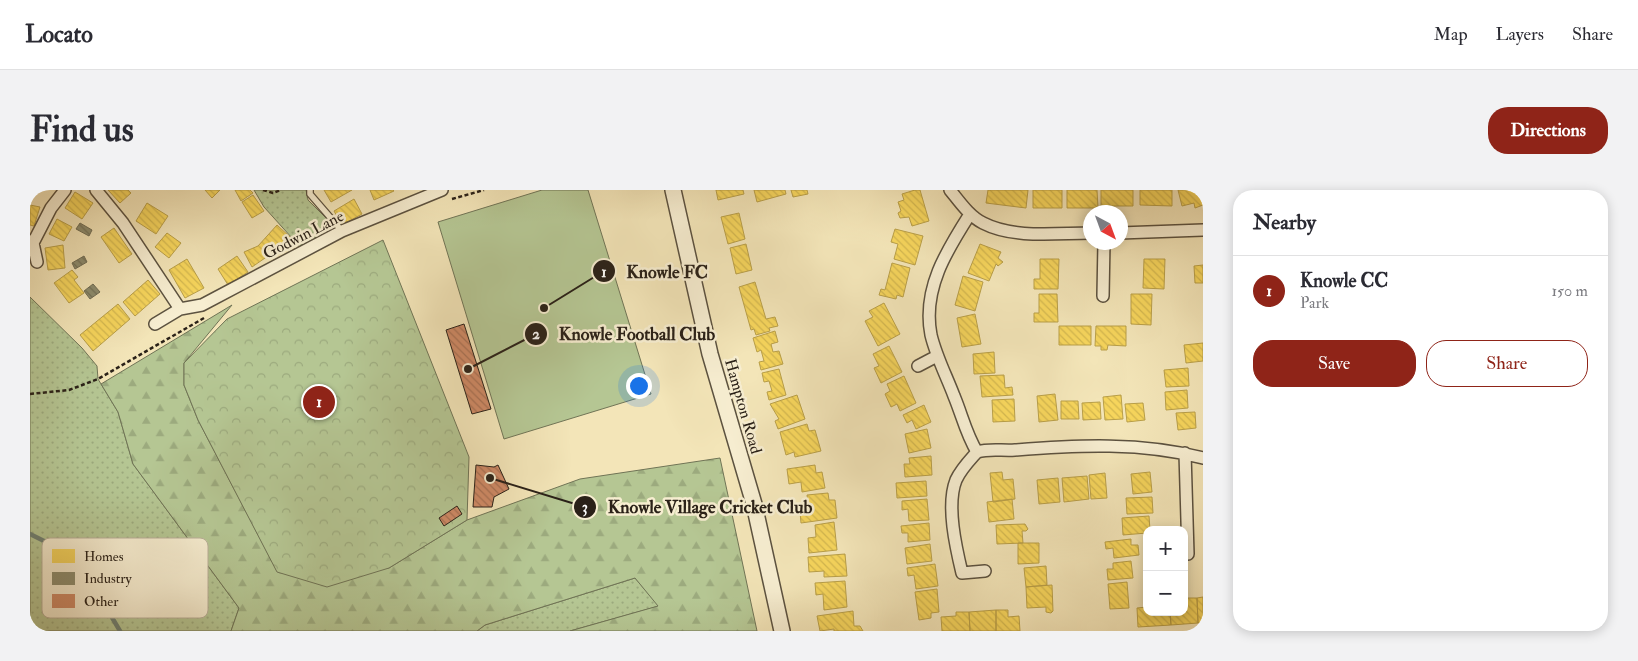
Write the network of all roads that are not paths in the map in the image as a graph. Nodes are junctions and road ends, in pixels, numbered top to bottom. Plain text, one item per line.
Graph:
1 (65, 190) edge
2 (96, 190) edge
3 (310, 190) edge
4 (442, 190) edge
5 (673, 190) edge
6 (950, 190) edge
7 (970, 214) junction
8 (1203, 230) edge
9 (342, 231) junction
10 (1083, 233) edge
11 (1128, 233) edge
12 (32, 242) edge
13 (1104, 250) edge
14 (37, 262) dead end
15 (1103, 296) dead end
16 (180, 309) junction
17 (154, 324) dead end
18 (938, 356) junction
19 (918, 366) dead end
20 (977, 452) junction
21 (1185, 453) junction
22 (1203, 458) edge
23 (1187, 526) edge
24 (985, 571) dead end
25 (782, 631) edge

1 - 12 street
2 - 16 street
3 - 9 lane
4 - 9 street, Godwin Lane
5 - 25 street, Hampton Road
6 - 7 street
7 - 10 street
7 - 18 street
8 - 11 street
9 - 16 street, Godwin Lane
12 - 14 street
13 - 15 street
16 - 17 street, Godwin Lane
18 - 19 street
18 - 20 street
20 - 21 street
20 - 24 street
21 - 22 street
21 - 23 street

